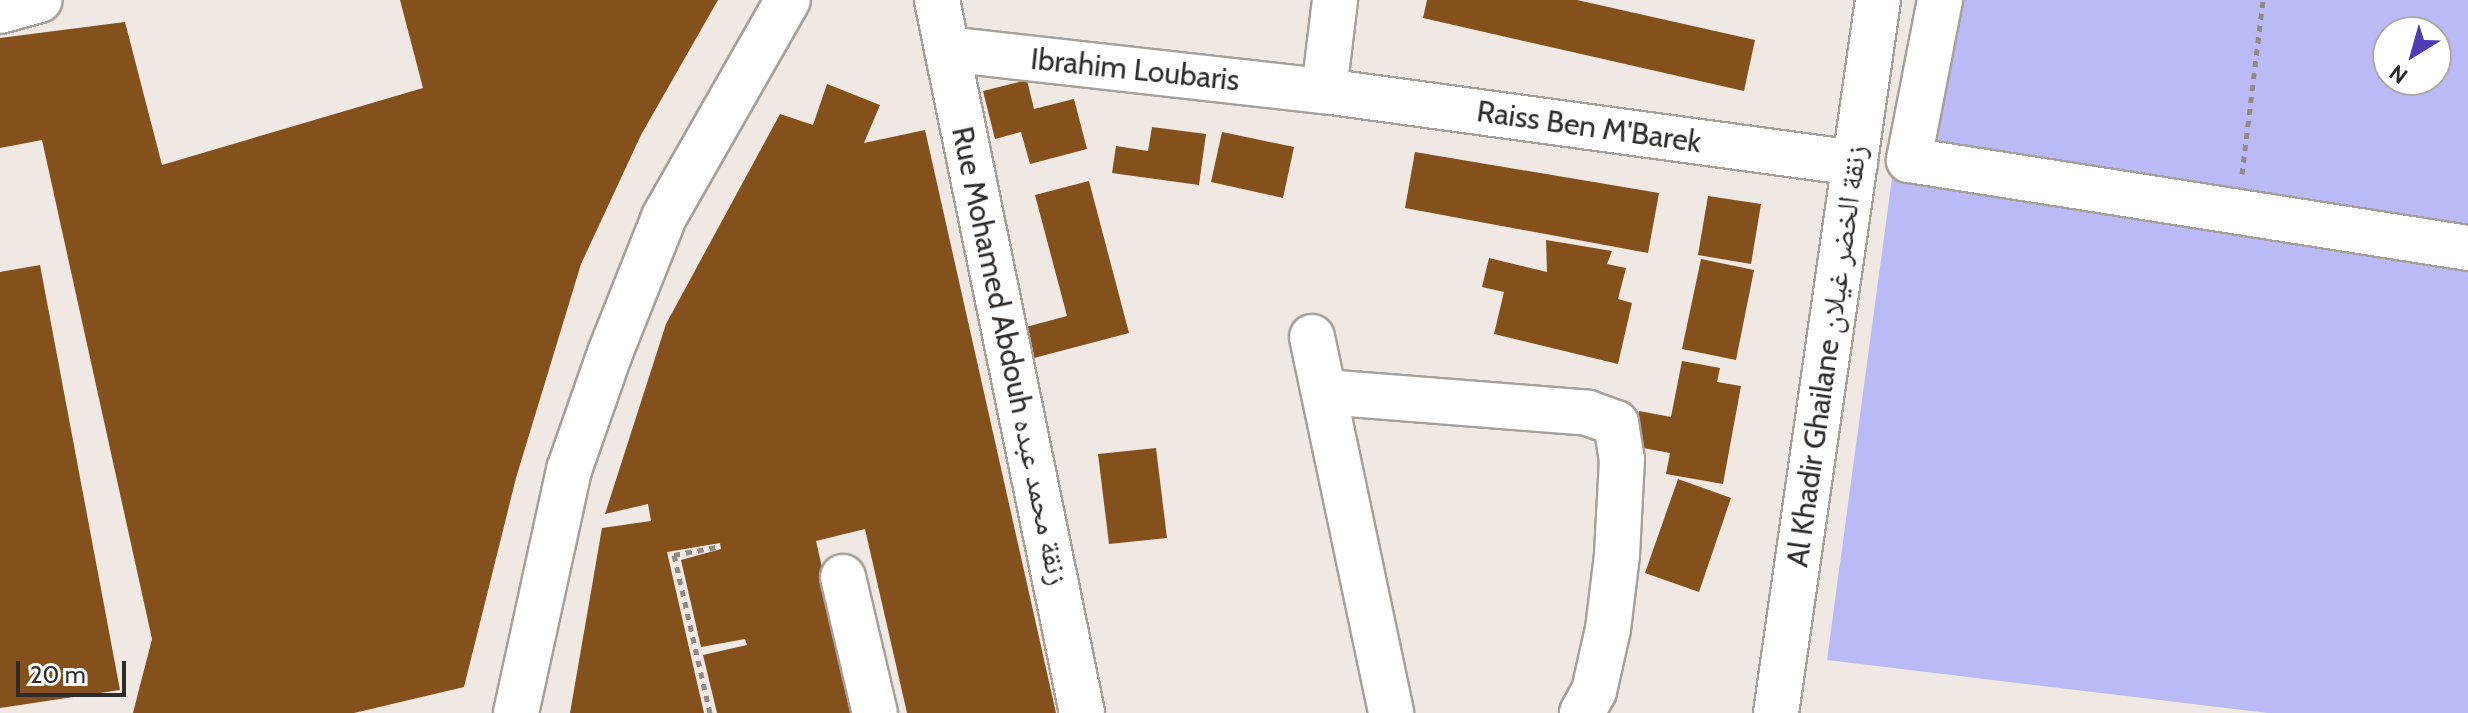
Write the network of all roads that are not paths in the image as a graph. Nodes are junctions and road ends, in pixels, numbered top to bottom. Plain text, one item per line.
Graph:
1 (40, 0) edge
2 (788, 0) edge
3 (937, 0) edge
4 (1335, 0) edge
5 (1878, 0) edge
6 (1940, 0) edge
7 (0, 11) edge
8 (947, 49) junction
9 (1324, 91) junction
10 (1855, 163) junction
11 (2468, 248) edge
12 (1312, 337) dead end
13 (1324, 392) junction
14 (843, 577) dead end
15 (516, 713) edge
16 (875, 713) edge
17 (1082, 713) edge
18 (1391, 713) edge
19 (1582, 713) edge
20 (1776, 713) edge

1 - 7 street
2 - 15 street
3 - 8 street, Rue Mohamed Abdouh زنقة محمد عبده
4 - 9 street
5 - 10 street, Al Khadir Ghailane زنقة الخضر غيلان
6 - 11 street
8 - 9 street, Ibrahim Loubaris
8 - 17 street, Rue Mohamed Abdouh زنقة محمد عبده
9 - 10 street, Raiss Ben M'Barek
10 - 20 street, Al Khadir Ghailane زنقة الخضر غيلان
12 - 13 street
13 - 18 street
13 - 19 street
14 - 16 street

